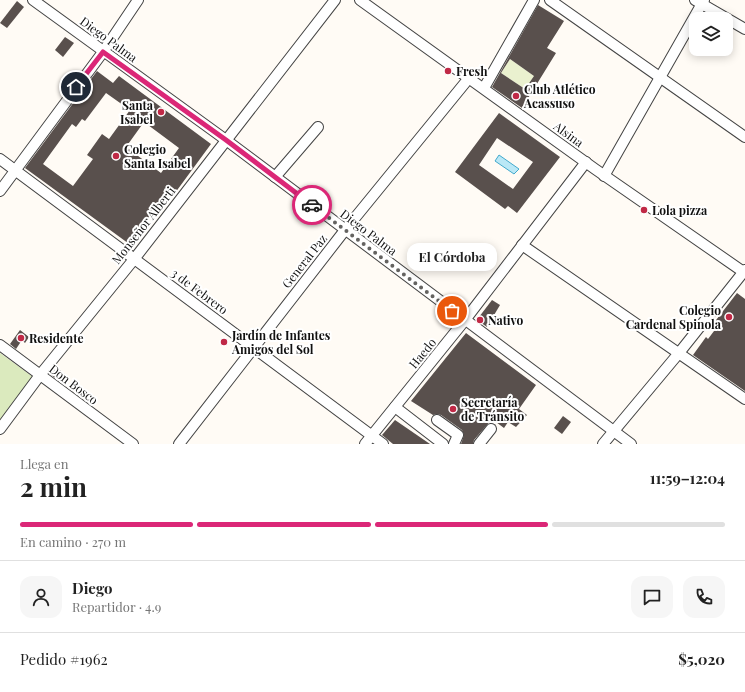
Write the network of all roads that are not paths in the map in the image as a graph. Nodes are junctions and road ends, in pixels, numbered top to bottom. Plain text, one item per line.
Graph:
1 (33, 0) edge
2 (138, 0) edge
3 (335, 0) edge
4 (360, 0) edge
5 (534, 0) edge
6 (550, 0) edge
7 (700, 2) edge
8 (745, 29) edge
9 (103, 52) junction
10 (660, 77) junction
11 (469, 78) junction
12 (484, 88) junction
13 (318, 127) dead end
14 (745, 138) edge
15 (226, 140) junction
16 (0, 159) edge
17 (586, 162) junction
18 (14, 169) junction
19 (604, 176) junction
20 (275, 177) junction
21 (0, 191) edge
22 (344, 230) junction
23 (522, 245) junction
24 (135, 258) junction
25 (745, 272) edge
26 (465, 320) junction
27 (0, 345) edge
28 (253, 347) junction
29 (679, 353) junction
30 (40, 375) junction
31 (745, 399) edge
32 (394, 407) junction
33 (437, 420) dead end
34 (0, 428) edge
35 (491, 428) dead end
36 (614, 432) junction
37 (368, 440) edge
38 (133, 444) edge
39 (179, 444) edge
40 (383, 444) edge
41 (443, 444) edge
42 (454, 444) edge
43 (479, 444) edge
44 (603, 444) edge
45 (631, 444) edge

1 - 9 street, Diego Palma
2 - 9 street
3 - 15 street, Monseñor Alberti
4 - 11 street, Alsina
5 - 12 street
6 - 10 street
7 - 8 street
7 - 10 street
9 - 15 street, Diego Palma
9 - 18 street
10 - 14 street
10 - 19 street
11 - 12 street, Alsina
11 - 22 street, General Paz
12 - 17 street, Alsina
13 - 20 street
15 - 20 street, Diego Palma
15 - 24 street, Monseñor Alberti
16 - 18 street, 3 de Febrero
17 - 19 street, Alsina
17 - 23 street, Haedo
18 - 21 street
18 - 24 street, 3 de Febrero
19 - 25 street, Alsina
20 - 22 street, Diego Palma
22 - 26 street, Diego Palma
22 - 28 street, General Paz
23 - 26 street, Haedo
23 - 29 street
24 - 28 street, 3 de Febrero
24 - 30 street, Monseñor Alberti
25 - 29 street
26 - 32 street, Haedo
26 - 36 street, Diego Palma
27 - 30 street, Don Bosco
28 - 37 street, 3 de Febrero
28 - 39 street, General Paz
29 - 31 street
29 - 36 street
30 - 34 street, Monseñor Alberti
30 - 38 street, Don Bosco
32 - 37 street, Haedo
32 - 41 street
33 - 42 street
35 - 43 street
36 - 44 street
36 - 45 street, Diego Palma
37 - 40 street, 3 de Febrero

